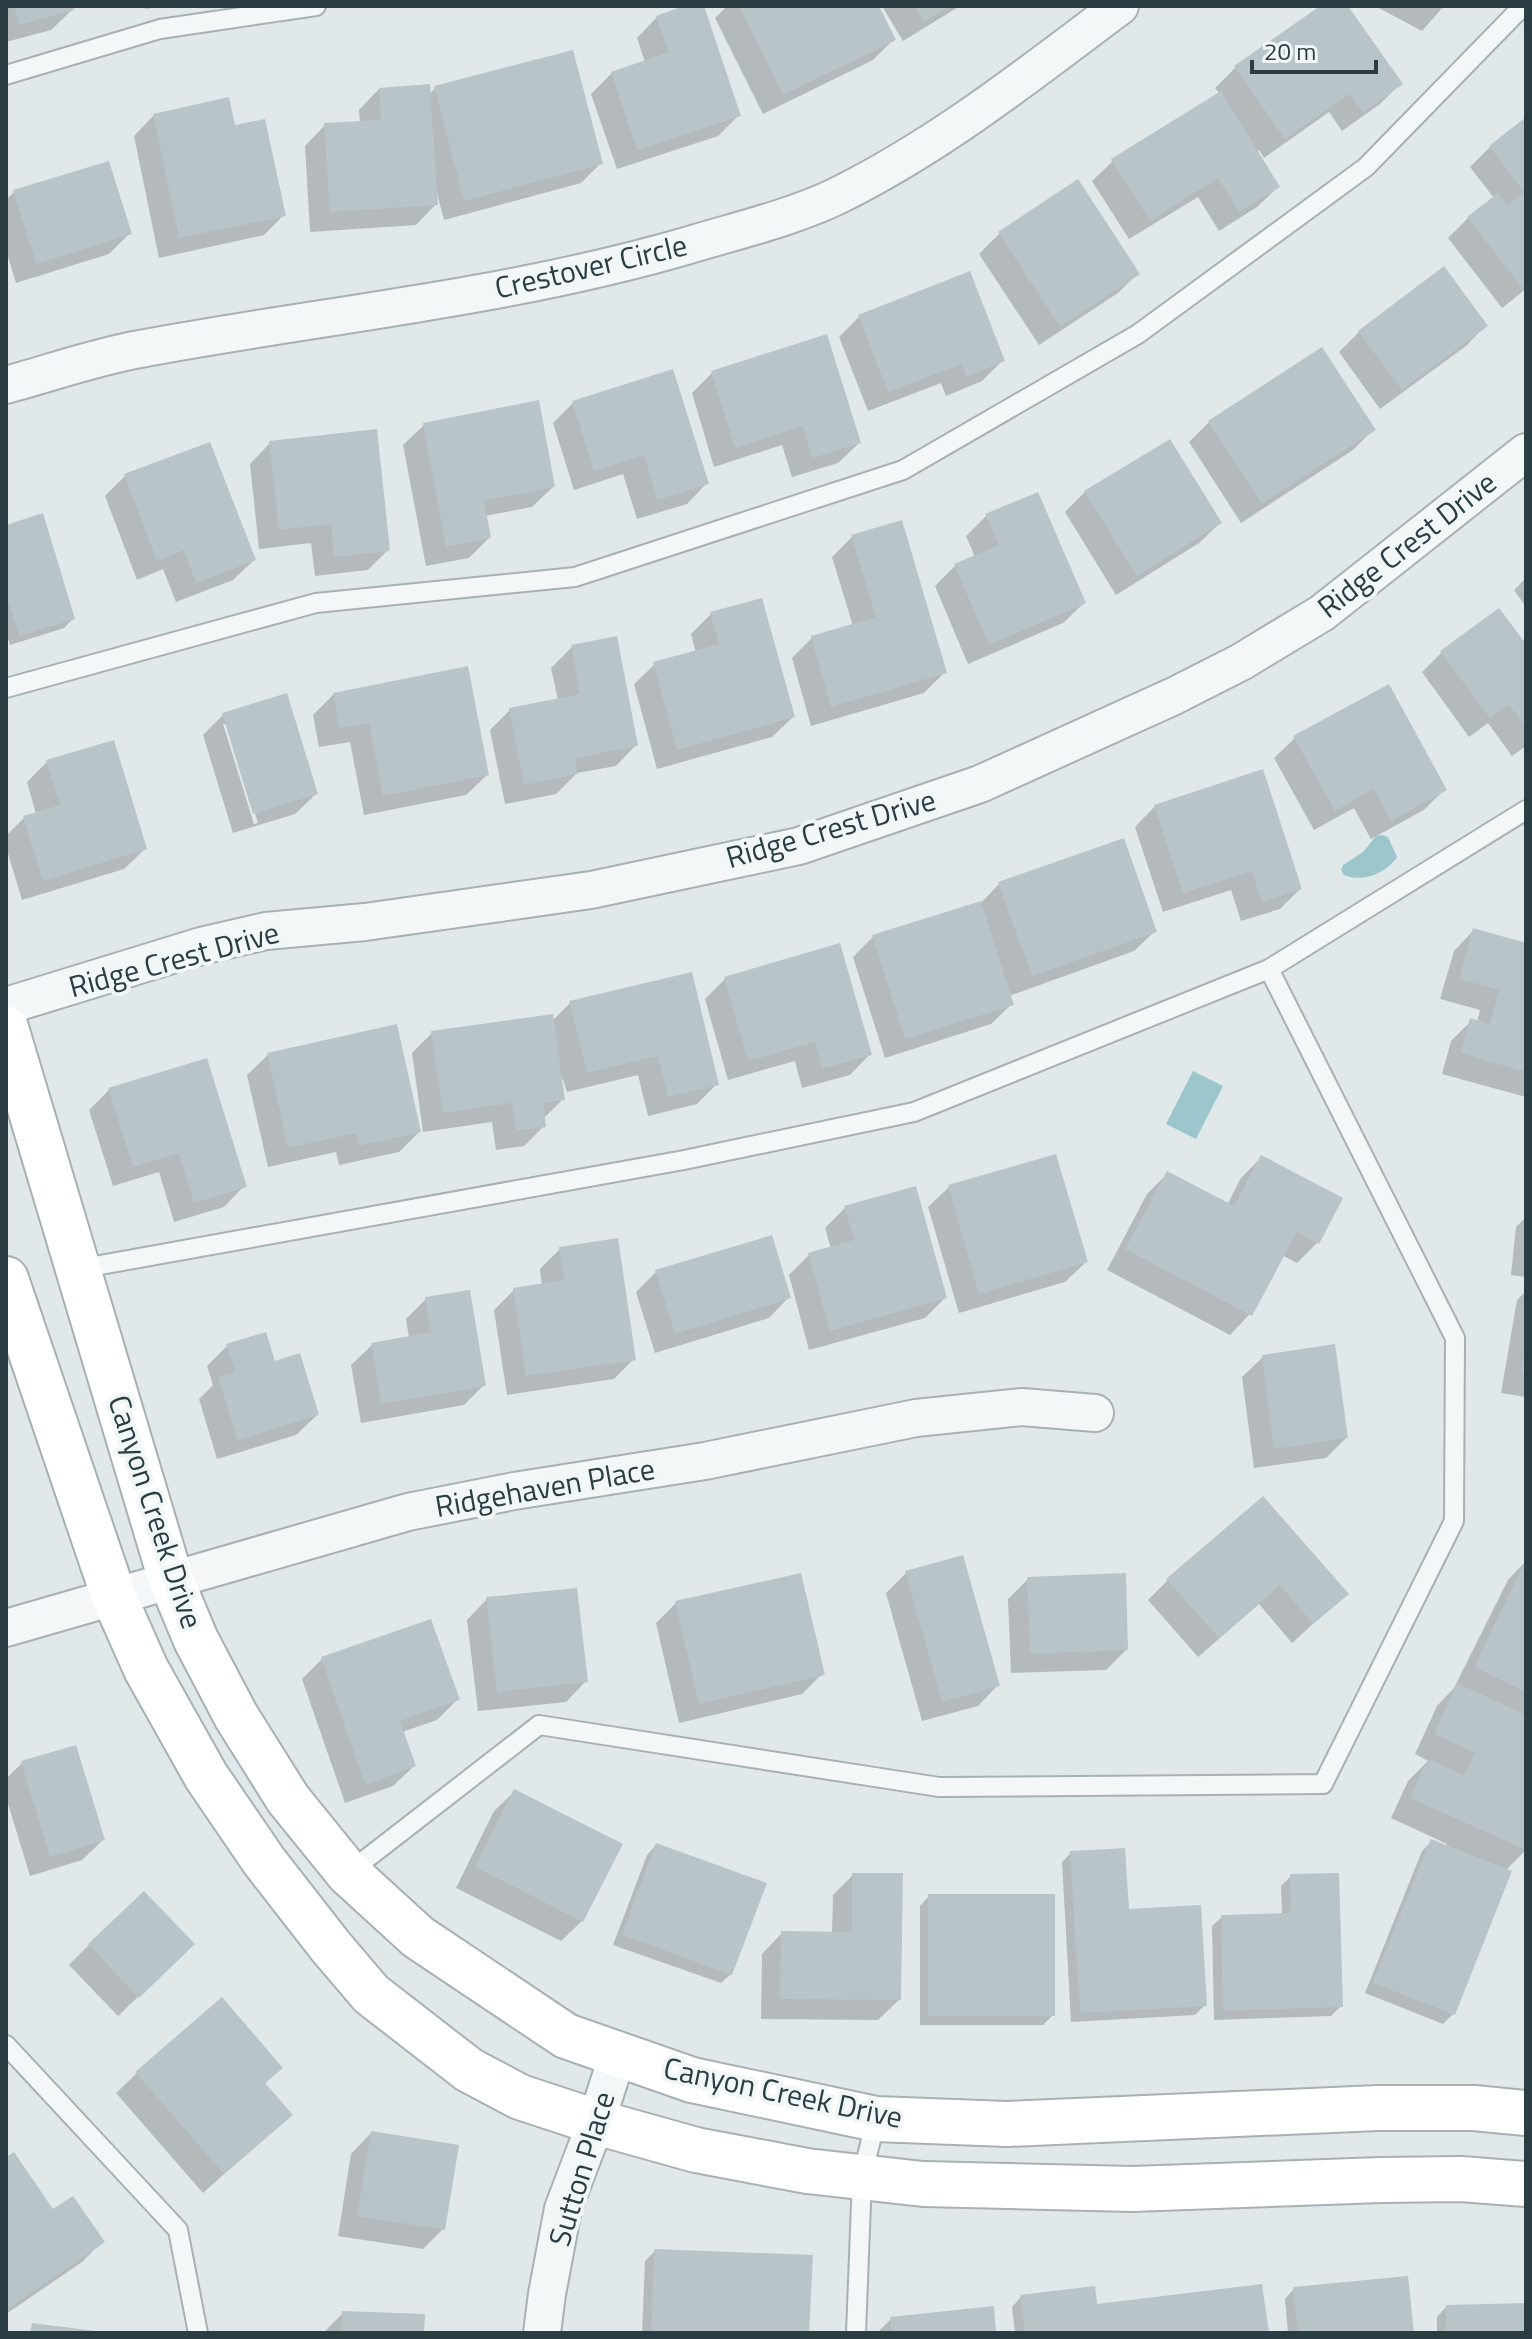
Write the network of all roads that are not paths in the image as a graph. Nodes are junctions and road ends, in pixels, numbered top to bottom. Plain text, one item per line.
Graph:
1 (316, 6) edge
2 (1120, 6) edge
3 (1523, 6) edge
4 (6, 75) edge
5 (6, 385) edge
6 (1526, 452) edge
7 (6, 688) edge
8 (1526, 810) edge
9 (1269, 969) junction
10 (6, 1006) edge
11 (6, 1028) edge
12 (78, 1269) junction
13 (9, 1300) edge
14 (1095, 1413) dead end
15 (171, 1580) junction
16 (114, 1597) junction
17 (6, 1628) edge
18 (348, 1873) junction
19 (6, 2045) edge
20 (618, 2054) junction
21 (1526, 2113) edge
22 (876, 2119) junction
23 (596, 2122) junction
24 (862, 2177) junction
25 (1526, 2184) edge
26 (198, 2333) edge
27 (542, 2333) edge
28 (856, 2333) edge

1 - 4 lane
2 - 5 street, Crestover Circle
3 - 7 lane
6 - 10 street, Ridge Crest Drive
8 - 9 lane
9 - 12 lane
9 - 18 lane
11 - 12 street, Canyon Creek Drive
12 - 15 street, Canyon Creek Drive
13 - 16 street, Canyon Creek Drive
14 - 15 street, Ridgehaven Place
15 - 16 street, Ridgehaven Place
15 - 18 street, Canyon Creek Drive
16 - 17 street, Ridgehaven Place
16 - 23 street, Canyon Creek Drive
18 - 20 street, Canyon Creek Drive
19 - 26 lane
20 - 22 street, Canyon Creek Drive
20 - 23 street, Sutton Place
21 - 22 street, Canyon Creek Drive
22 - 24 lane
23 - 24 street, Canyon Creek Drive
23 - 27 street, Sutton Place
24 - 25 street, Canyon Creek Drive
24 - 28 lane

